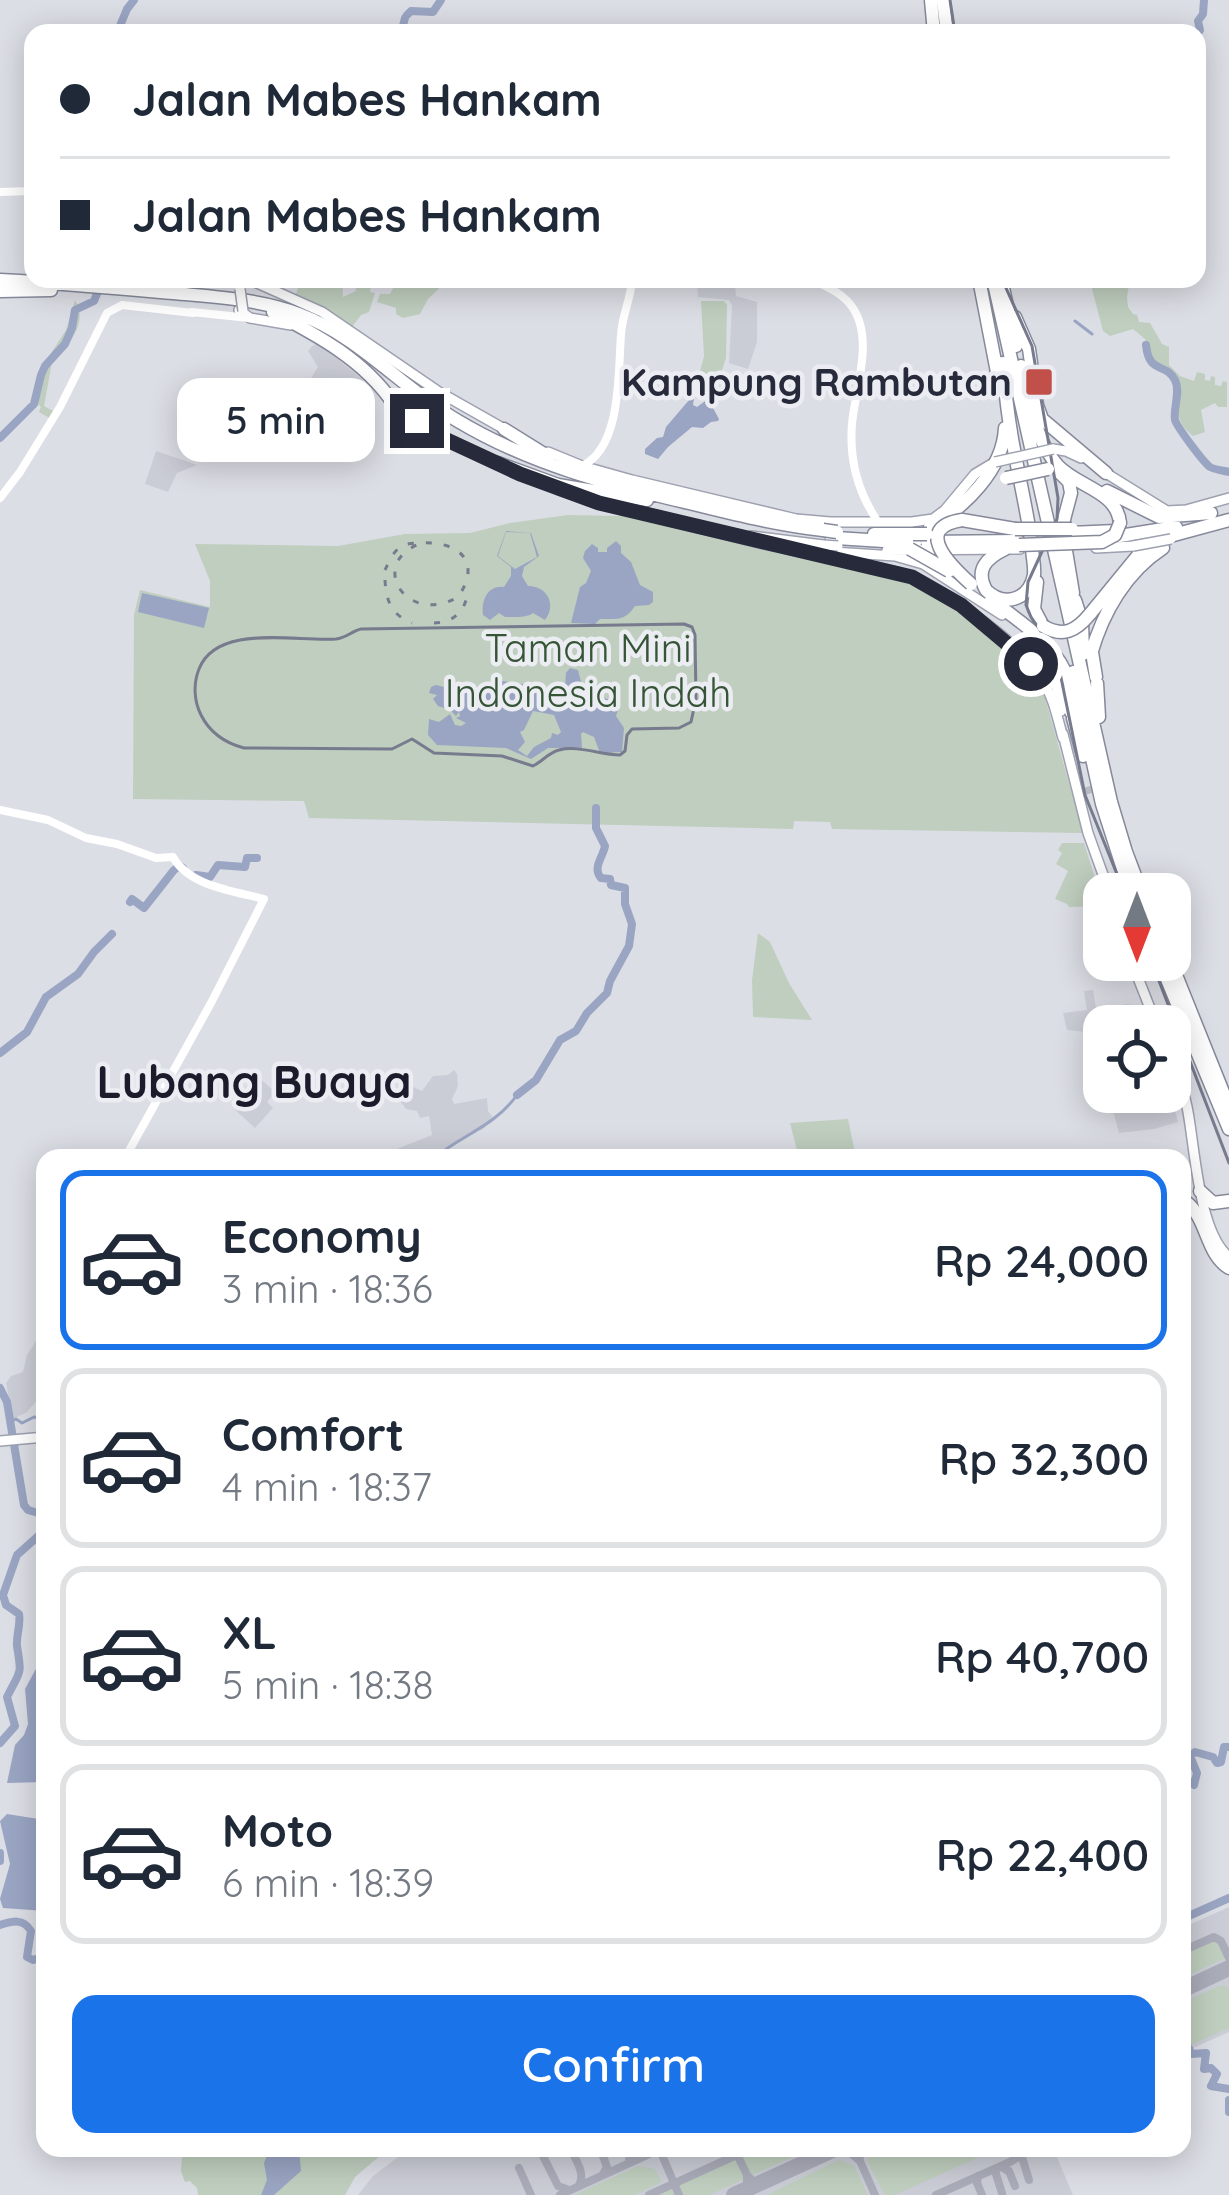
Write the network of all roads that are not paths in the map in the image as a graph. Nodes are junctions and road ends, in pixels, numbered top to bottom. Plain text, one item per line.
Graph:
1 (80, 288) edge
2 (243, 288) edge
3 (259, 288) edge
4 (631, 288) edge
5 (827, 288) edge
6 (990, 288) edge
7 (991, 288) edge
8 (991, 288) edge
9 (995, 288) edge
10 (100, 291) junction
11 (1009, 307) junction
12 (267, 308) junction
13 (241, 314) junction
14 (106, 315) junction
15 (1014, 333) junction
16 (384, 354) junction
17 (1004, 363) junction
18 (1030, 382) junction
19 (435, 396) junction
20 (393, 403) junction
21 (1031, 407) junction
22 (426, 414) junction
23 (409, 415) junction
24 (431, 429) junction
25 (504, 429) junction
26 (1052, 459) junction
27 (498, 463) junction
28 (588, 466) junction
29 (1106, 473) junction
30 (0, 498) edge
31 (1229, 498) edge
32 (664, 500) junction
33 (1211, 513) junction
34 (958, 514) junction
35 (1229, 516) edge
36 (880, 522) junction
37 (1116, 527) junction
38 (922, 535) junction
39 (831, 536) junction
40 (862, 537) junction
41 (1071, 537) junction
42 (1177, 538) junction
43 (1018, 540) junction
44 (960, 546) junction
45 (1148, 548) junction
46 (942, 550) junction
47 (951, 581) junction
48 (970, 584) junction
49 (1091, 654) junction
50 (1093, 680) junction
51 (1060, 692) junction
52 (1074, 713) junction
53 (0, 810) edge
54 (1101, 821) junction
55 (1115, 849) junction
56 (1100, 873) edge
57 (1101, 873) edge
58 (1124, 873) edge
59 (1135, 873) edge
60 (1138, 873) edge
61 (1178, 981) edge
62 (1164, 987) dead end
63 (1172, 1005) edge
64 (1191, 1037) edge
65 (1229, 1107) edge
66 (1183, 1113) edge
67 (1187, 1113) edge
68 (1229, 1129) edge
69 (130, 1149) edge
70 (1189, 1149) edge
71 (1190, 1149) edge
72 (1191, 1163) edge
73 (1194, 1199) edge
74 (1229, 1201) edge
75 (1229, 1212) edge
76 (1229, 1262) edge
77 (36, 1438) edge
78 (0, 1442) edge

1 - 10 highway
2 - 13 main road, bridge
3 - 16 main road
4 - 28 main road
5 - 36 main road
6 - 34 highway
7 - 17 highway
8 - 59 highway
9 - 11 highway
10 - 12 highway
10 - 14 main road
11 - 15 highway
11 - 18 highway
11 - 29 highway
12 - 16 highway
12 - 20 highway
12 - 32 highway
13 - 14 main road
13 - 20 main road
14 - 30 main road
15 - 18 highway
15 - 21 highway
16 - 19 main road
17 - 43 highway
17 - 55 highway
18 - 21 highway
19 - 22 main road, bridge
19 - 25 main road
20 - 23 main road
21 - 26 highway
22 - 23 main road
22 - 24 main road
23 - 24 main road
24 - 27 main road
25 - 28 main road
25 - 32 highway
26 - 29 main road
26 - 33 highway
26 - 34 highway, bridge
26 - 37 highway
26 - 38 main road, bridge
26 - 50 highway
27 - 32 highway
27 - 39 main road
28 - 39 main road
29 - 31 main road
32 - 39 highway
33 - 35 highway
33 - 37 highway
34 - 38 highway, bridge
34 - 43 highway
34 - 48 highway, bridge
35 - 41 highway
35 - 42 main road
35 - 45 highway
36 - 38 main road
36 - 39 main road
37 - 41 highway
37 - 43 highway, bridge
38 - 40 highway
38 - 40 highway
38 - 43 highway
38 - 44 highway
38 - 46 main road
38 - 48 highway, bridge
39 - 40 highway
39 - 46 main road
39 - 47 main road
39 - 51 main road
41 - 42 main road, bridge
41 - 43 highway, bridge
42 - 49 highway
43 - 43 highway
43 - 44 highway
43 - 45 highway, bridge
44 - 46 main road
44 - 47 main road
45 - 49 highway
47 - 51 main road
48 - 51 highway
49 - 50 highway
50 - 60 highway
51 - 52 highway
51 - 56 main road
51 - 57 main road
52 - 54 highway
52 - 54 highway
53 - 69 main road
54 - 55 highway
55 - 58 highway
61 - 65 highway
62 - 63 highway
64 - 68 highway
66 - 70 main road
67 - 71 main road
72 - 73 main road
73 - 74 highway
73 - 75 highway
73 - 76 main road
73 - 76 highway
77 - 78 main road

